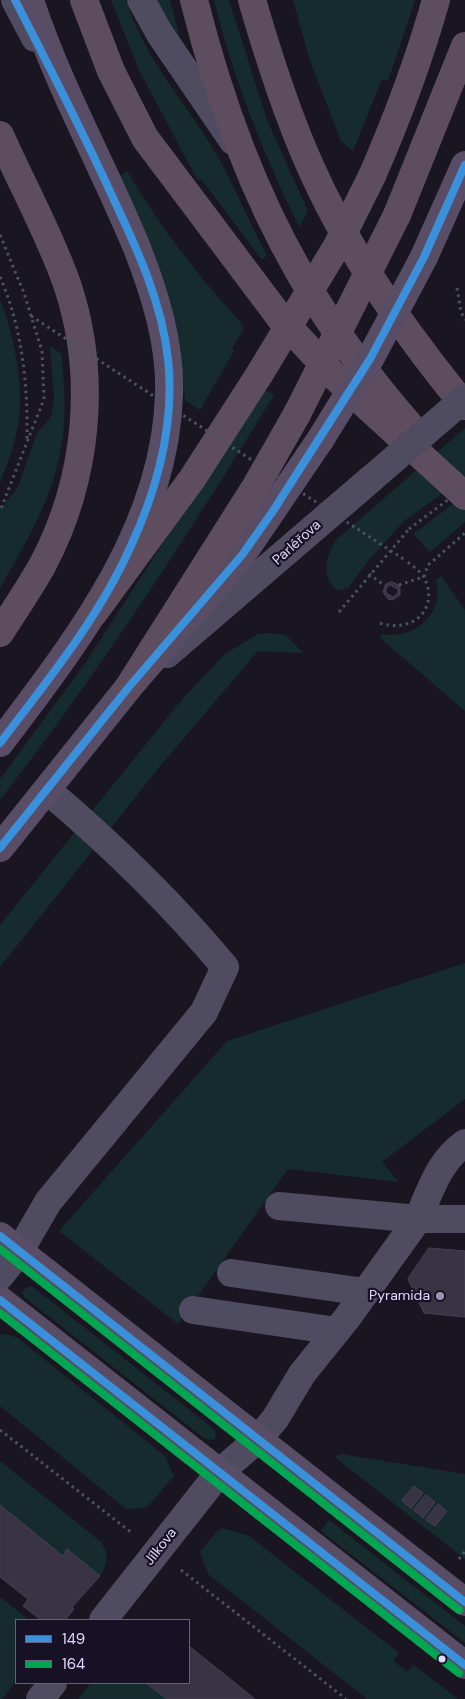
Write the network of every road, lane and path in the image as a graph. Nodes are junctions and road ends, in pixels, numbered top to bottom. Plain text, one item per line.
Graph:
1 (14, 0) edge
2 (30, 0) edge
3 (84, 0) edge
4 (141, 0) edge
5 (194, 0) edge
6 (252, 0) edge
7 (259, 0) edge
8 (436, 0) edge
9 (262, 37) junction
10 (465, 46) edge
11 (72, 106) junction
12 (0, 136) edge
13 (247, 163) junction
14 (465, 165) edge
15 (0, 235) edge
16 (0, 277) edge
17 (457, 288) dead end
18 (31, 316) junction
19 (465, 320) edge
20 (465, 398) edge
21 (465, 406) edge
22 (27, 442) junction
23 (465, 488) edge
24 (465, 496) edge
25 (7, 497) junction
26 (0, 503) edge
27 (0, 511) edge
28 (465, 534) edge
29 (369, 574) junction
30 (424, 577) junction
31 (399, 585) dead end
32 (385, 586) dead end
33 (339, 612) dead end
34 (92, 614) junction
35 (380, 623) dead end
36 (0, 633) edge
37 (128, 688) junction
38 (0, 743) edge
39 (48, 790) junction
40 (0, 848) edge
41 (465, 1143) edge
42 (279, 1206) dead end
43 (418, 1219) junction
44 (465, 1219) edge
45 (10, 1244) edge
46 (231, 1273) dead end
47 (0, 1276) edge
48 (366, 1292) junction
49 (0, 1300) edge
50 (193, 1310) dead end
51 (337, 1331) junction
52 (0, 1430) edge
53 (258, 1440) junction
54 (219, 1473) junction
55 (137, 1536) dead end
56 (175, 1566) dead end
57 (465, 1602) edge
58 (104, 1619) edge
59 (465, 1665) edge
60 (52, 1684) edge
61 (40, 1699) edge
62 (346, 1699) edge

1 - 11 street
2 - 11 main road
3 - 24 highway
4 - 13 street
5 - 13 highway
6 - 9 highway
7 - 9 highway
8 - 34 highway, bridge
9 - 21 highway
10 - 37 highway, bridge
11 - 34 main road
12 - 36 highway
13 - 23 highway
14 - 37 main road, bridge
15 - 18 path
16 - 22 path
17 - 19 path
18 - 22 path
18 - 30 path, bridge
20 - 37 street, Parléřova, bridge
22 - 25 path
23 - 29 path, bridge
25 - 26 path
25 - 27 path
28 - 30 path
29 - 32 path
29 - 33 path
30 - 31 path
30 - 35 path
34 - 38 main road
37 - 39 main road
39 - 40 main road
39 - 45 street
41 - 43 street, Jílkova
42 - 43 street
43 - 44 street
43 - 48 street, Jílkova
45 - 47 street
45 - 53 main road
46 - 48 street
48 - 51 street, Jílkova
49 - 54 main road
50 - 51 street
51 - 53 street, Jílkova
52 - 55 path
53 - 54 street, Jílkova
53 - 57 main road
54 - 58 street, Jílkova
54 - 59 main road
56 - 62 path
60 - 61 street

